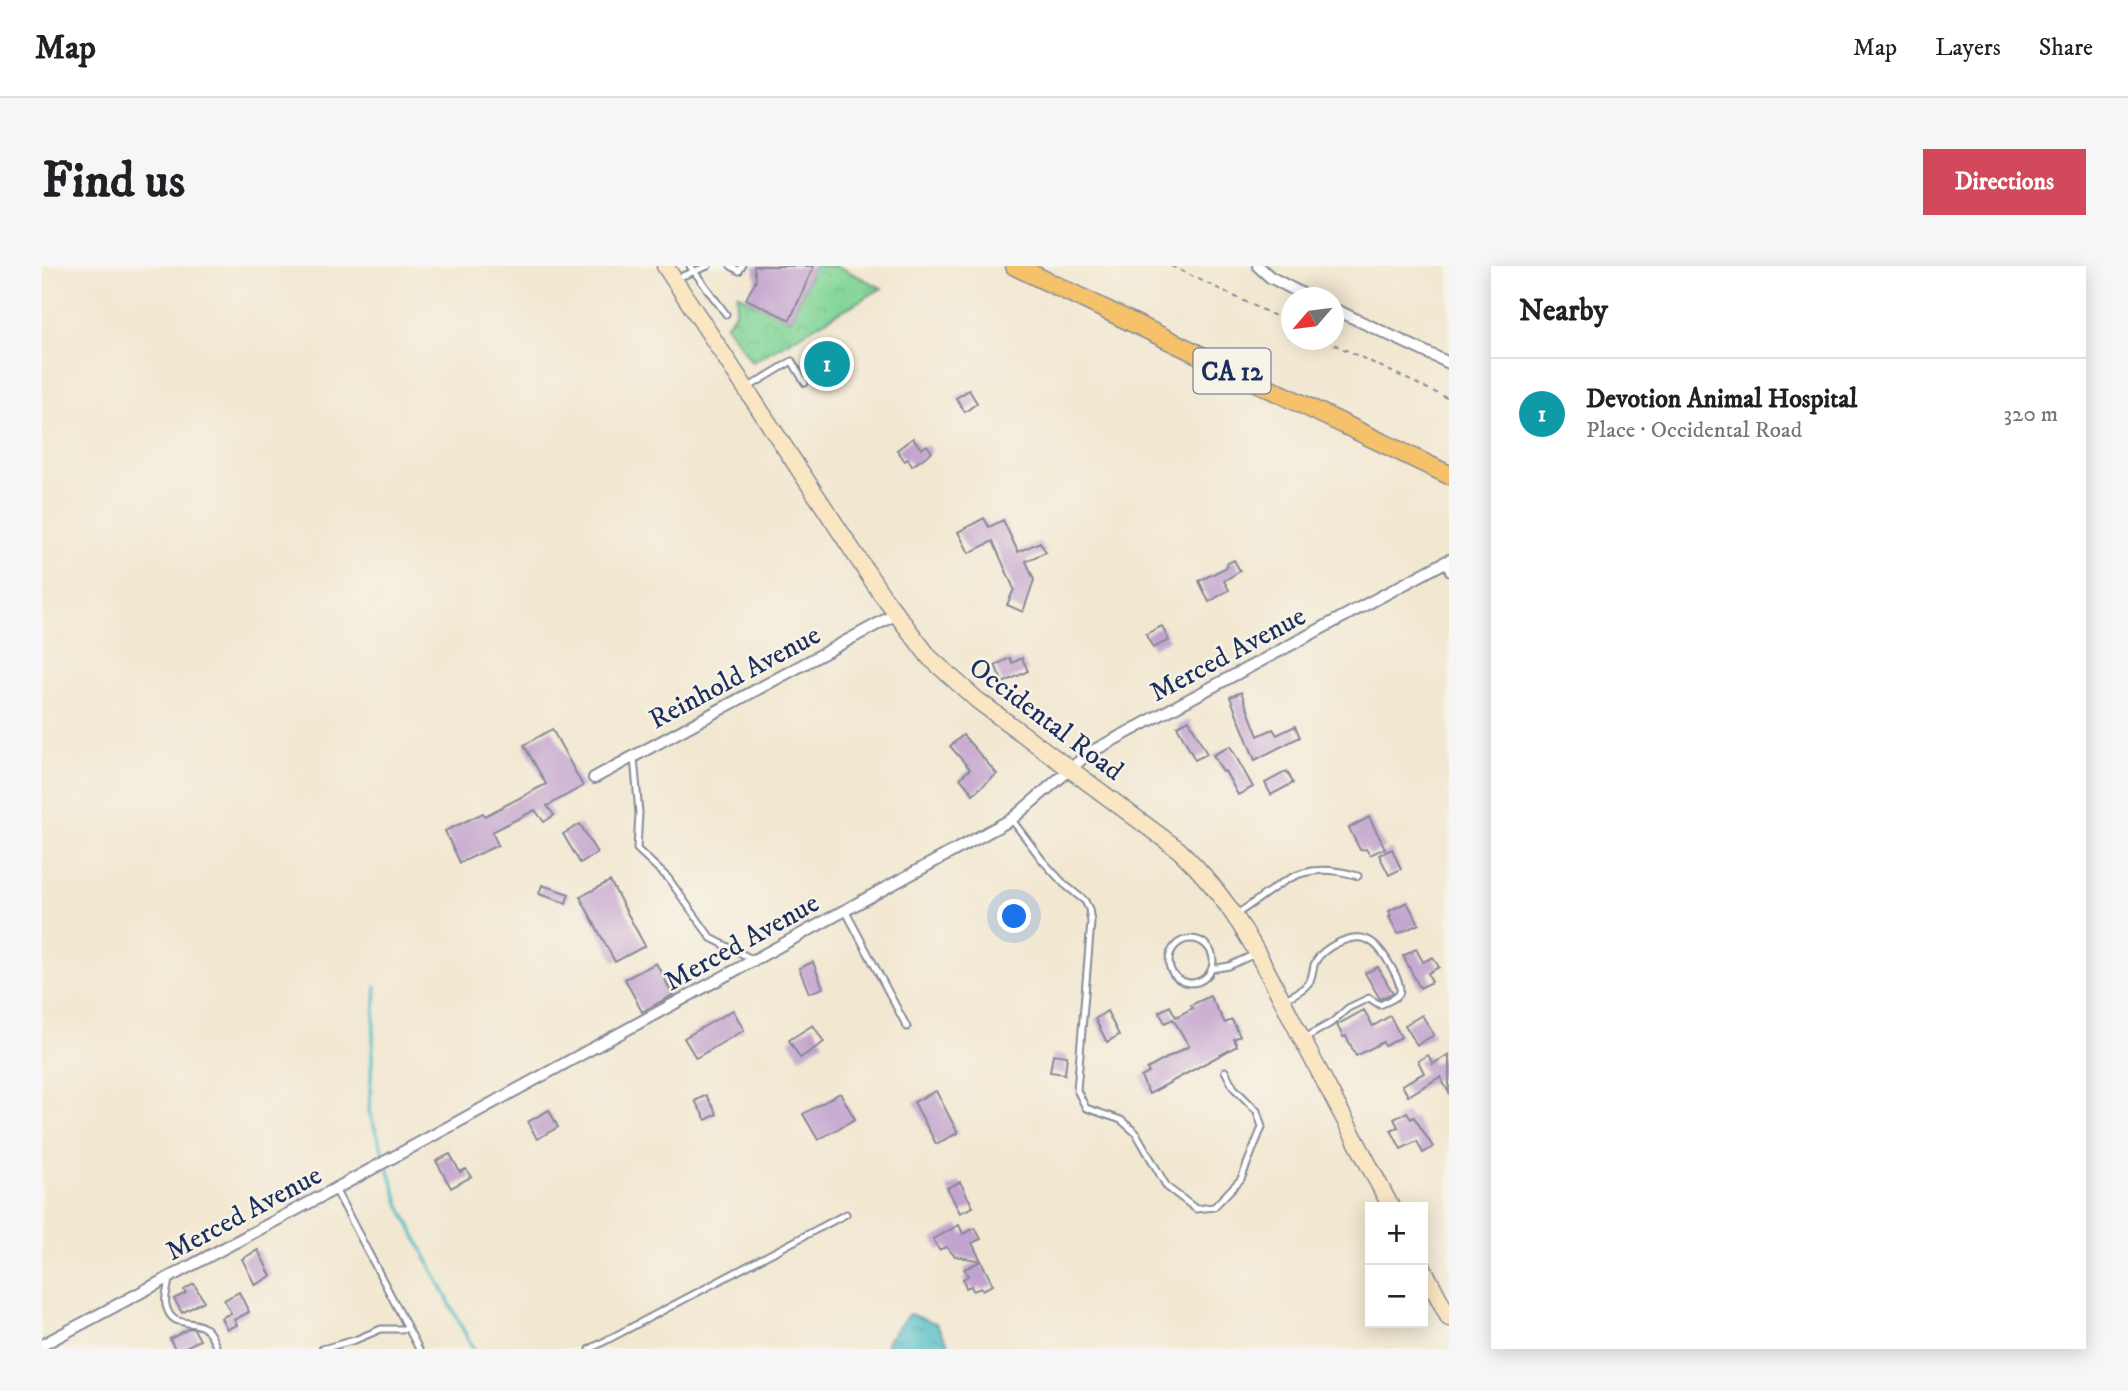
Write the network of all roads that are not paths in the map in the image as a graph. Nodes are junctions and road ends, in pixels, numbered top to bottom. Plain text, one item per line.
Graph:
1 (690, 266) edge
2 (708, 266) edge
3 (731, 266) edge
4 (742, 266) edge
5 (1015, 266) edge
6 (1258, 266) edge
7 (696, 272) junction
8 (669, 273) edge
9 (1290, 287) edge
10 (726, 314) dead end
11 (1344, 314) edge
12 (1449, 363) edge
13 (805, 383) dead end
14 (746, 389) junction
15 (1449, 475) edge
16 (1447, 561) edge
17 (1449, 573) edge
18 (896, 614) junction
19 (634, 756) junction
20 (1069, 769) junction
21 (594, 778) dead end
22 (1012, 819) junction
23 (1358, 876) dead end
24 (845, 910) junction
25 (1236, 915) junction
26 (1257, 953) junction
27 (754, 960) junction
28 (1212, 969) junction
29 (1282, 1000) junction
30 (907, 1027) dead end
31 (1303, 1039) junction
32 (1225, 1071) dead end
33 (335, 1189) junction
34 (1388, 1202) edge
35 (846, 1214) dead end
36 (1428, 1275) edge
37 (169, 1277) junction
38 (1444, 1297) edge
39 (1449, 1318) edge
40 (408, 1329) junction
41 (42, 1345) edge
42 (217, 1349) edge
43 (322, 1349) edge
44 (419, 1349) edge
45 (590, 1349) edge

1 - 7 lane
2 - 7 lane
3 - 4 lane
5 - 15 main road, CA 12
6 - 9 street
7 - 8 lane
7 - 10 lane
8 - 14 street, Occidental Road
11 - 12 street
13 - 14 lane
14 - 18 street, Occidental Road
16 - 17 lane
16 - 20 street, Merced Avenue
18 - 19 street, Reinhold Avenue
18 - 20 street, Occidental Road
19 - 21 street, Reinhold Avenue
19 - 27 lane
20 - 22 street, Merced Avenue
20 - 25 street, Occidental Road
22 - 24 street, Merced Avenue
22 - 32 lane
23 - 25 lane
24 - 27 street, Merced Avenue
24 - 30 lane
25 - 26 street, Occidental Road
26 - 28 lane
26 - 29 street, Occidental Road
27 - 33 street, Merced Avenue
28 - 28 lane
29 - 31 street, Occidental Road
29 - 31 lane
31 - 34 street, Occidental Road
33 - 37 street, Merced Avenue
33 - 40 lane
35 - 45 lane
36 - 38 street
37 - 41 street, Merced Avenue
37 - 42 lane
38 - 39 street
40 - 43 lane
40 - 44 lane

